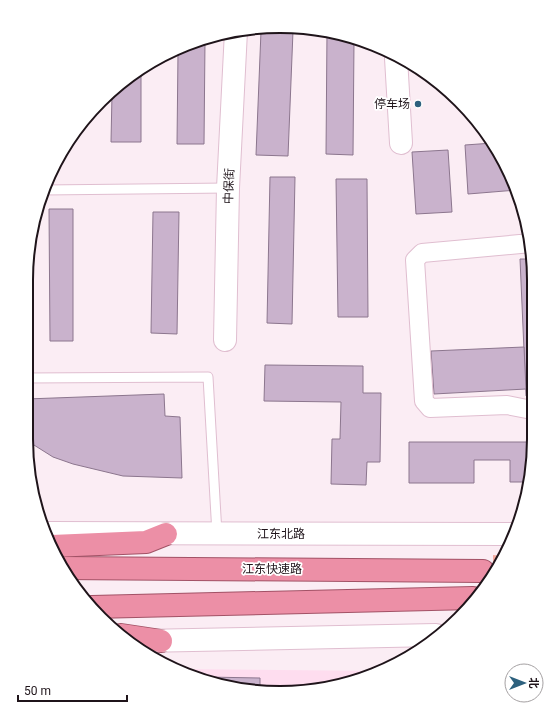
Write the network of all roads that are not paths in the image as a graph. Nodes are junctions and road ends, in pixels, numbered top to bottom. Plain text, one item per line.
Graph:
1 (236, 37) edge
2 (396, 62) edge
3 (401, 143) dead end
4 (228, 188) junction
5 (50, 190) edge
6 (524, 244) edge
7 (225, 340) dead end
8 (33, 378) edge
9 (527, 409) edge
10 (52, 533) edge
11 (166, 534) junction
12 (217, 534) junction
13 (508, 534) edge
14 (57, 546) edge
15 (70, 568) edge
16 (483, 571) dead end
17 (469, 598) edge
18 (99, 608) edge
19 (430, 635) edge
20 (133, 637) edge
21 (139, 641) edge
22 (161, 642) junction

1 - 4 main road, 中保街
2 - 3 main road
4 - 5 lane
4 - 7 main road, 中保街
6 - 9 street
8 - 12 lane
10 - 11 main road, 江东北路
11 - 12 main road, 江东北路
11 - 14 highway
12 - 13 main road, 江东北路
15 - 16 highway, 江东快速路
17 - 18 highway
19 - 22 main road
20 - 22 highway
21 - 22 main road

